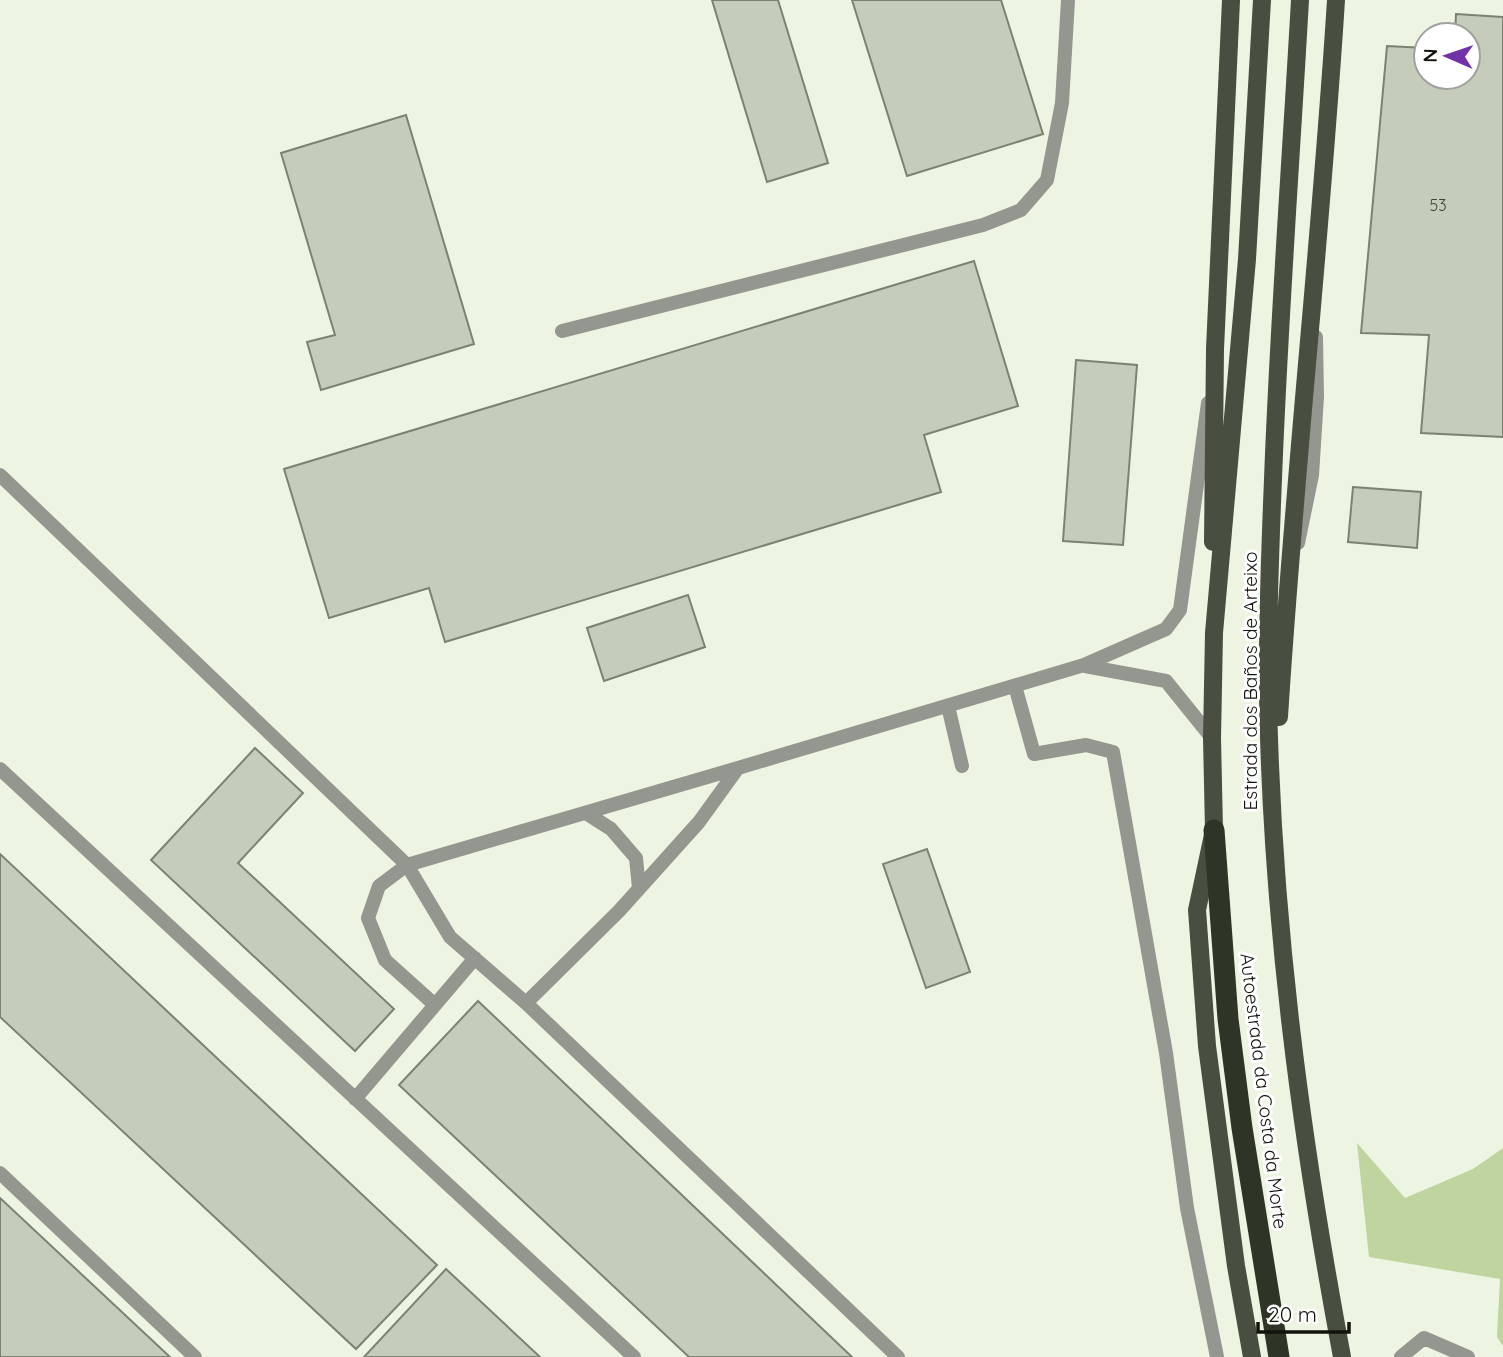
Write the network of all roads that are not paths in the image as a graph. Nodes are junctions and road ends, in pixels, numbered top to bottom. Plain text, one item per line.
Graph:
1 (1068, 0) edge
2 (1231, 0) edge
3 (1262, 0) edge
4 (1300, 0) edge
5 (1336, 0) edge
6 (562, 331) dead end
7 (1215, 349) junction
8 (0, 475) edge
9 (1214, 633) junction
10 (1084, 665) junction
11 (1014, 686) junction
12 (948, 706) junction
13 (1212, 738) junction
14 (962, 766) dead end
15 (738, 768) junction
16 (0, 769) edge
17 (586, 813) junction
18 (1272, 825) junction
19 (1214, 830) junction
20 (407, 865) junction
21 (639, 888) junction
22 (475, 958) junction
23 (526, 1003) junction
24 (435, 1005) junction
25 (355, 1099) junction
26 (0, 1173) edge
27 (195, 1357) edge
28 (634, 1357) edge
29 (898, 1357) edge
30 (1217, 1357) edge
31 (1252, 1357) edge
32 (1279, 1357) edge
33 (1342, 1357) edge
34 (1401, 1357) edge
35 (1468, 1357) edge

1 - 6 lane
2 - 7 main road
3 - 9 main road, Estrada dos Baños de Arteixo
4 - 18 main road, Estrada dos Baños de Arteixo
5 - 18 main road
7 - 9 main road
7 - 10 lane
8 - 20 lane
9 - 13 main road, Estrada dos Baños de Arteixo
10 - 11 lane
10 - 13 lane
11 - 12 lane
11 - 30 lane
12 - 14 lane
12 - 15 lane
13 - 19 main road, Estrada dos Baños de Arteixo
15 - 17 lane
15 - 21 lane
16 - 25 lane
17 - 20 lane
17 - 21 lane
18 - 33 main road, Estrada dos Baños de Arteixo
19 - 31 main road, Estrada dos Baños de Arteixo
19 - 32 highway, Autoestrada da Costa da Morte
20 - 22 lane
20 - 24 lane
21 - 23 lane
22 - 23 lane
22 - 24 lane
23 - 29 lane
24 - 25 lane
25 - 28 lane
26 - 27 lane
34 - 35 lane

